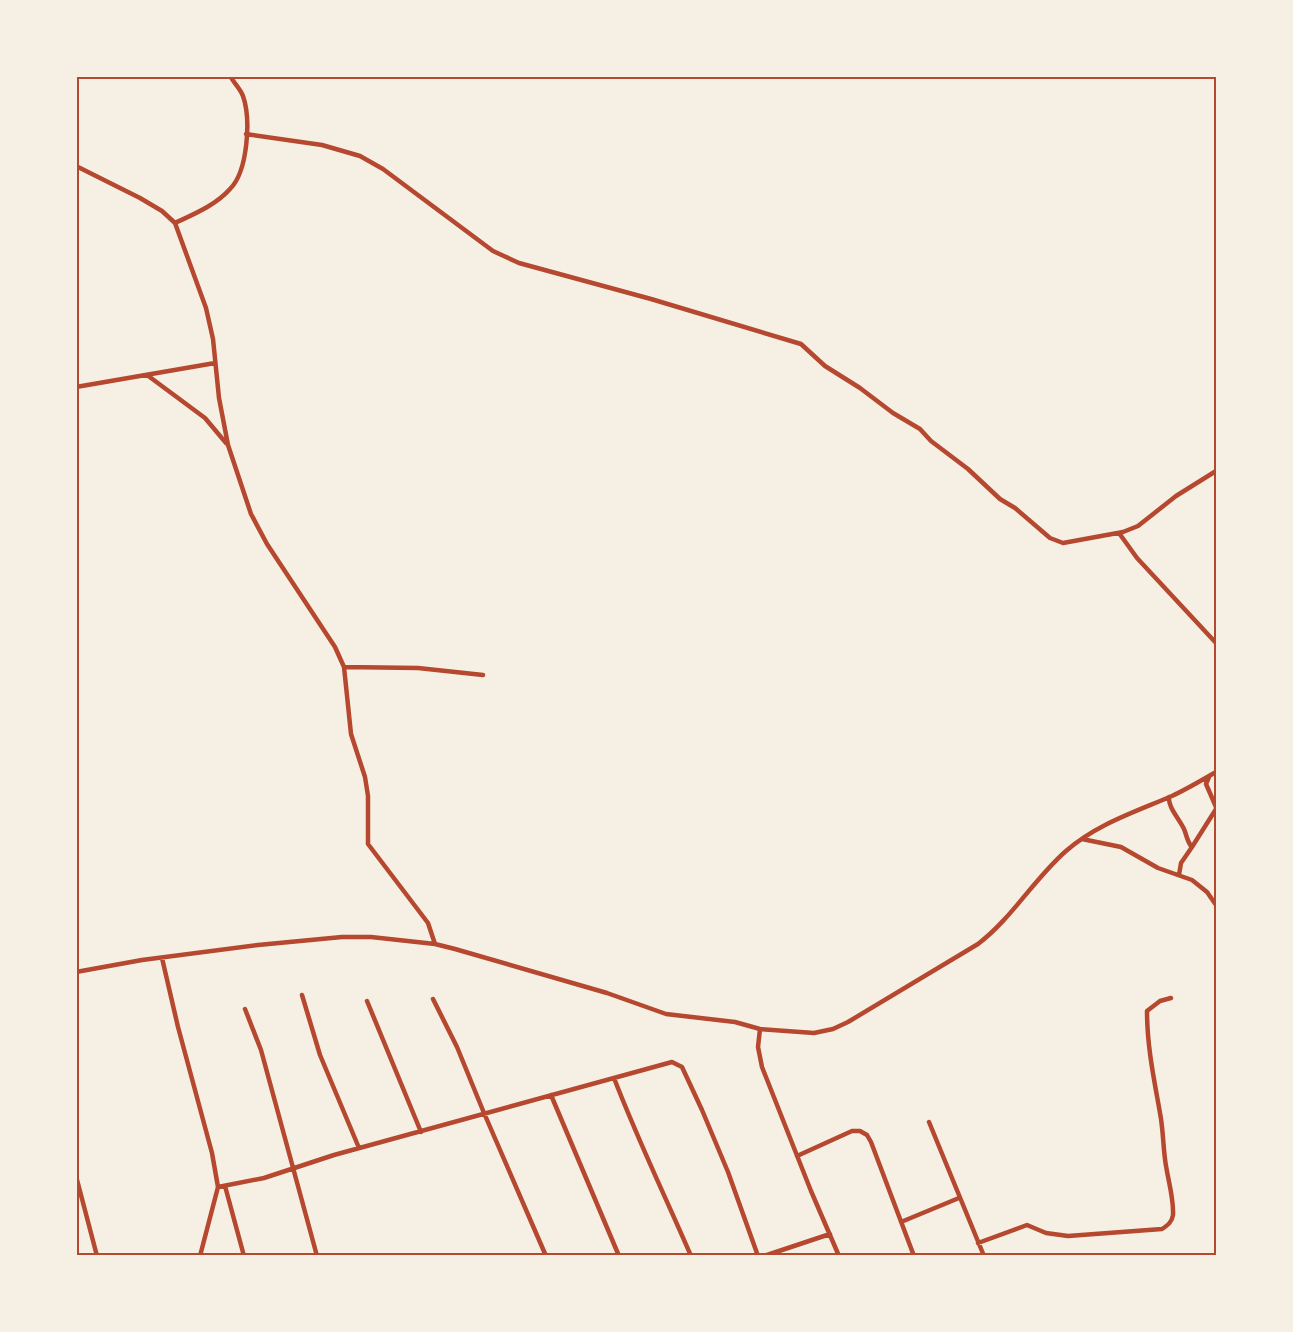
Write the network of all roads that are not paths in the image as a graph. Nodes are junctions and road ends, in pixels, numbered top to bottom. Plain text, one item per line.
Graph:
1 (230, 76) edge
2 (246, 134) junction
3 (76, 166) edge
4 (175, 223) junction
5 (215, 363) junction
6 (147, 375) junction
7 (76, 387) edge
8 (228, 444) junction
9 (1216, 471) edge
10 (1119, 533) junction
11 (1216, 643) edge
12 (344, 667) junction
13 (483, 675) dead end
14 (1216, 772) edge
15 (1209, 776) junction
16 (1169, 797) junction
17 (1216, 808) edge
18 (1082, 839) junction
19 (1192, 847) junction
20 (1179, 875) junction
21 (1216, 905) edge
22 (435, 944) junction
23 (162, 958) junction
24 (76, 972) edge
25 (302, 995) dead end
26 (1171, 998) dead end
27 (433, 999) dead end
28 (367, 1001) dead end
29 (245, 1008) dead end
30 (760, 1029) junction
31 (614, 1078) junction
32 (551, 1095) junction
33 (484, 1113) junction
34 (929, 1122) dead end
35 (421, 1132) junction
36 (359, 1148) junction
37 (797, 1156) junction
38 (293, 1169) junction
39 (76, 1176) edge
40 (225, 1186) junction
41 (218, 1187) junction
42 (959, 1198) junction
43 (901, 1222) junction
44 (830, 1234) junction
45 (978, 1243) junction
46 (765, 1255) edge
47 (98, 1256) edge
48 (200, 1256) edge
49 (244, 1256) edge
50 (317, 1256) edge
51 (546, 1256) edge
52 (619, 1256) edge
53 (691, 1256) edge
54 (758, 1256) edge
55 (839, 1256) edge
56 (914, 1256) edge
57 (984, 1256) edge

1 - 2 street
2 - 4 street
2 - 10 street
3 - 4 street
4 - 5 street
5 - 6 street
5 - 8 street
6 - 7 street
6 - 8 street
8 - 12 street
9 - 10 street
10 - 11 street
12 - 13 street
12 - 22 street
14 - 15 street
15 - 16 street
15 - 17 street
16 - 18 street
16 - 19 street
17 - 19 street
18 - 20 street
18 - 30 street
19 - 20 street
20 - 21 street
22 - 23 street
22 - 30 street
23 - 24 street
23 - 41 street
25 - 36 street
26 - 45 street
27 - 33 street
28 - 35 street
29 - 38 street
30 - 37 street
31 - 32 street
31 - 53 street
31 - 54 street
32 - 33 street
32 - 52 street
33 - 35 street
33 - 51 street
34 - 42 street
35 - 36 street
36 - 38 street
37 - 43 street
37 - 44 street
38 - 40 street
38 - 50 street
39 - 47 street
40 - 41 street
40 - 49 street
41 - 48 street
42 - 43 street
42 - 45 street
43 - 56 street
44 - 46 street
44 - 55 street
45 - 57 street

